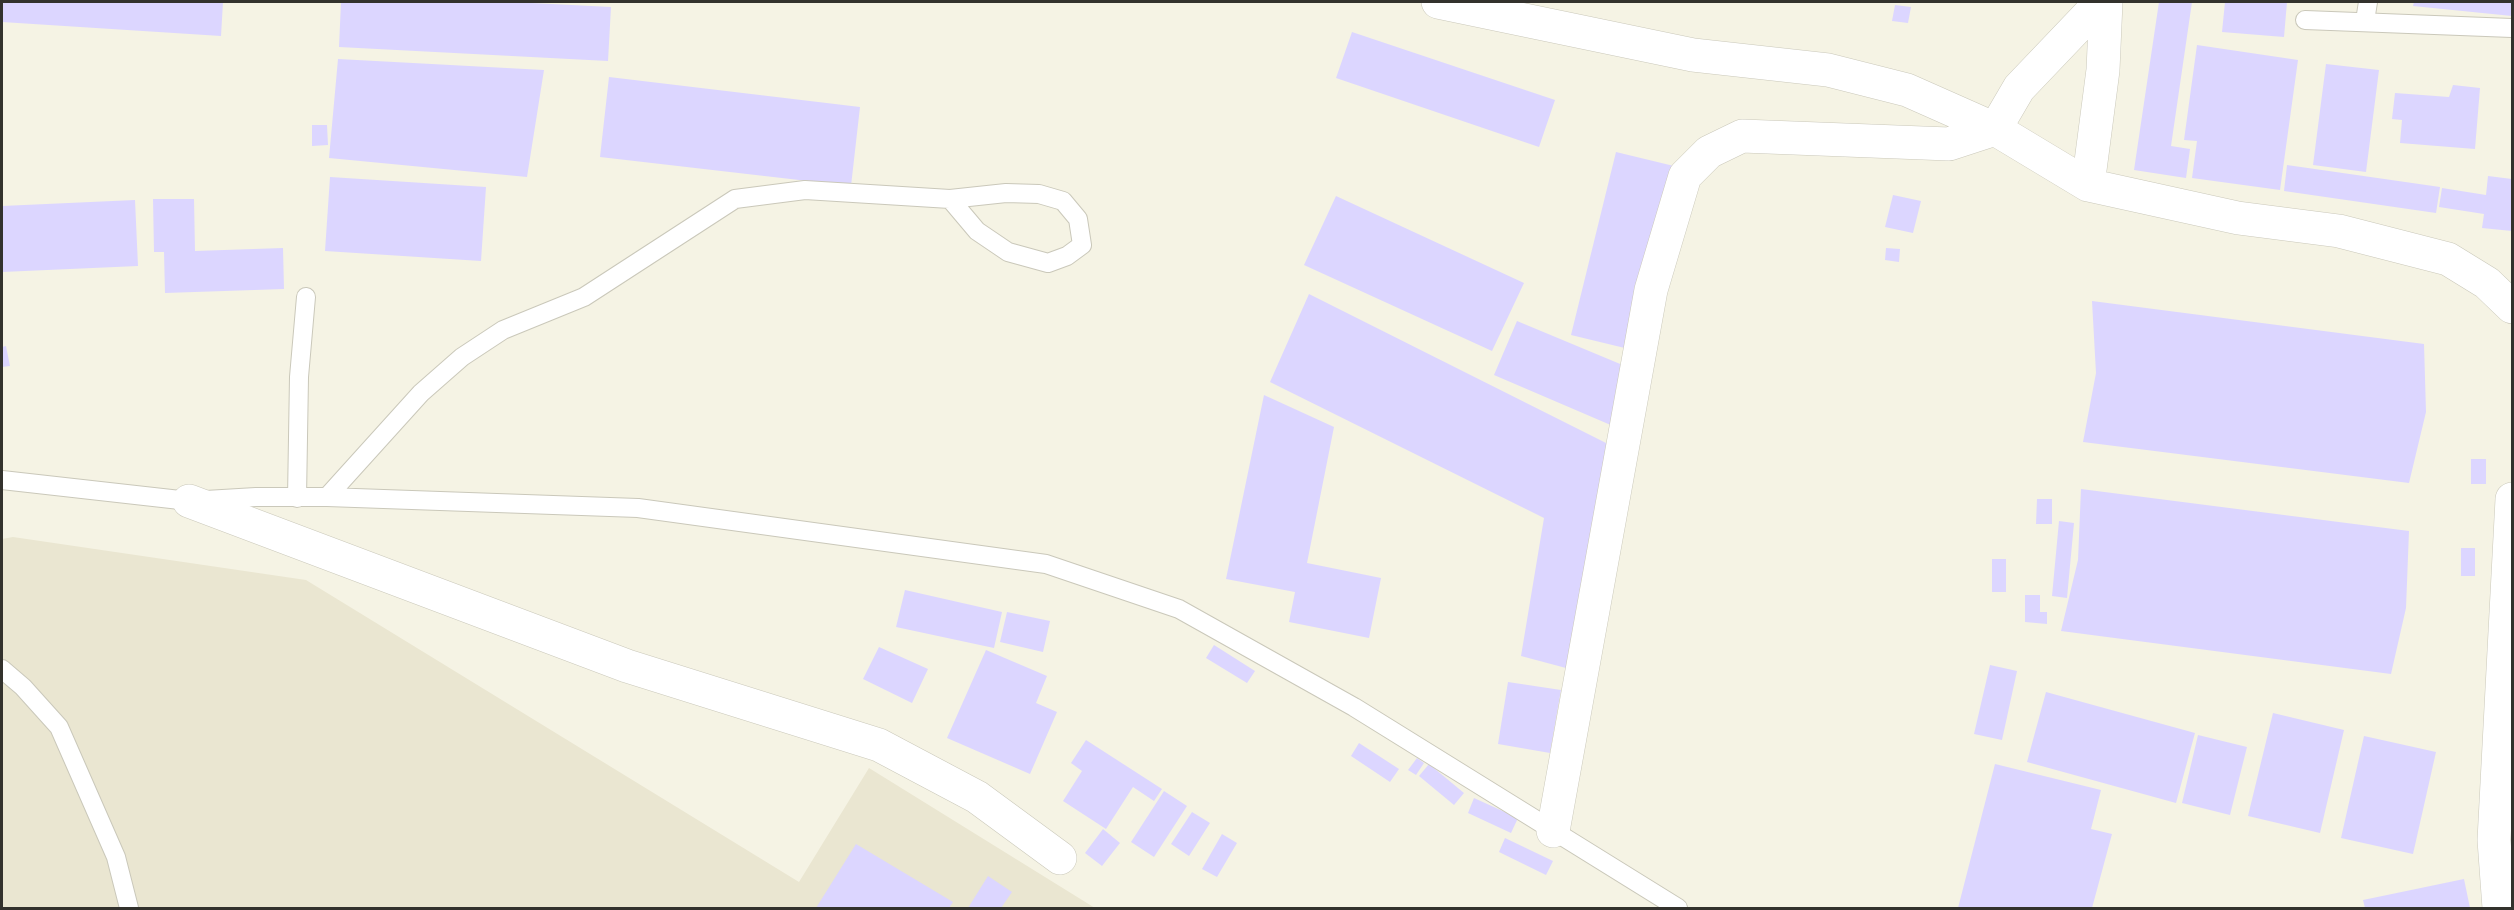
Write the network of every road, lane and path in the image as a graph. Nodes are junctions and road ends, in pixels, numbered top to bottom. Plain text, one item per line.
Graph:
1 (1438, 2) edge
2 (2101, 2) edge
3 (2106, 2) edge
4 (2368, 2) edge
5 (2305, 20) dead end
6 (2365, 21) junction
7 (2512, 28) edge
8 (1995, 129) junction
9 (2088, 185) junction
10 (950, 199) junction
11 (306, 297) dead end
12 (2512, 307) edge
13 (2, 480) edge
14 (327, 497) junction
15 (297, 498) junction
16 (2512, 499) edge
17 (189, 501) junction
18 (2, 669) edge
19 (1553, 831) junction
20 (1060, 858) dead end
21 (129, 909) edge
22 (1678, 909) edge
23 (2499, 909) edge

1 - 8 street
2 - 8 street
3 - 9 street
4 - 6 lane
5 - 6 lane
6 - 7 lane
8 - 9 street
8 - 19 street
9 - 12 street
10 - 10 lane
10 - 14 lane
11 - 15 lane
13 - 17 lane
14 - 15 lane
14 - 19 lane
15 - 17 lane
16 - 23 street
17 - 20 street
18 - 21 lane
19 - 22 lane

